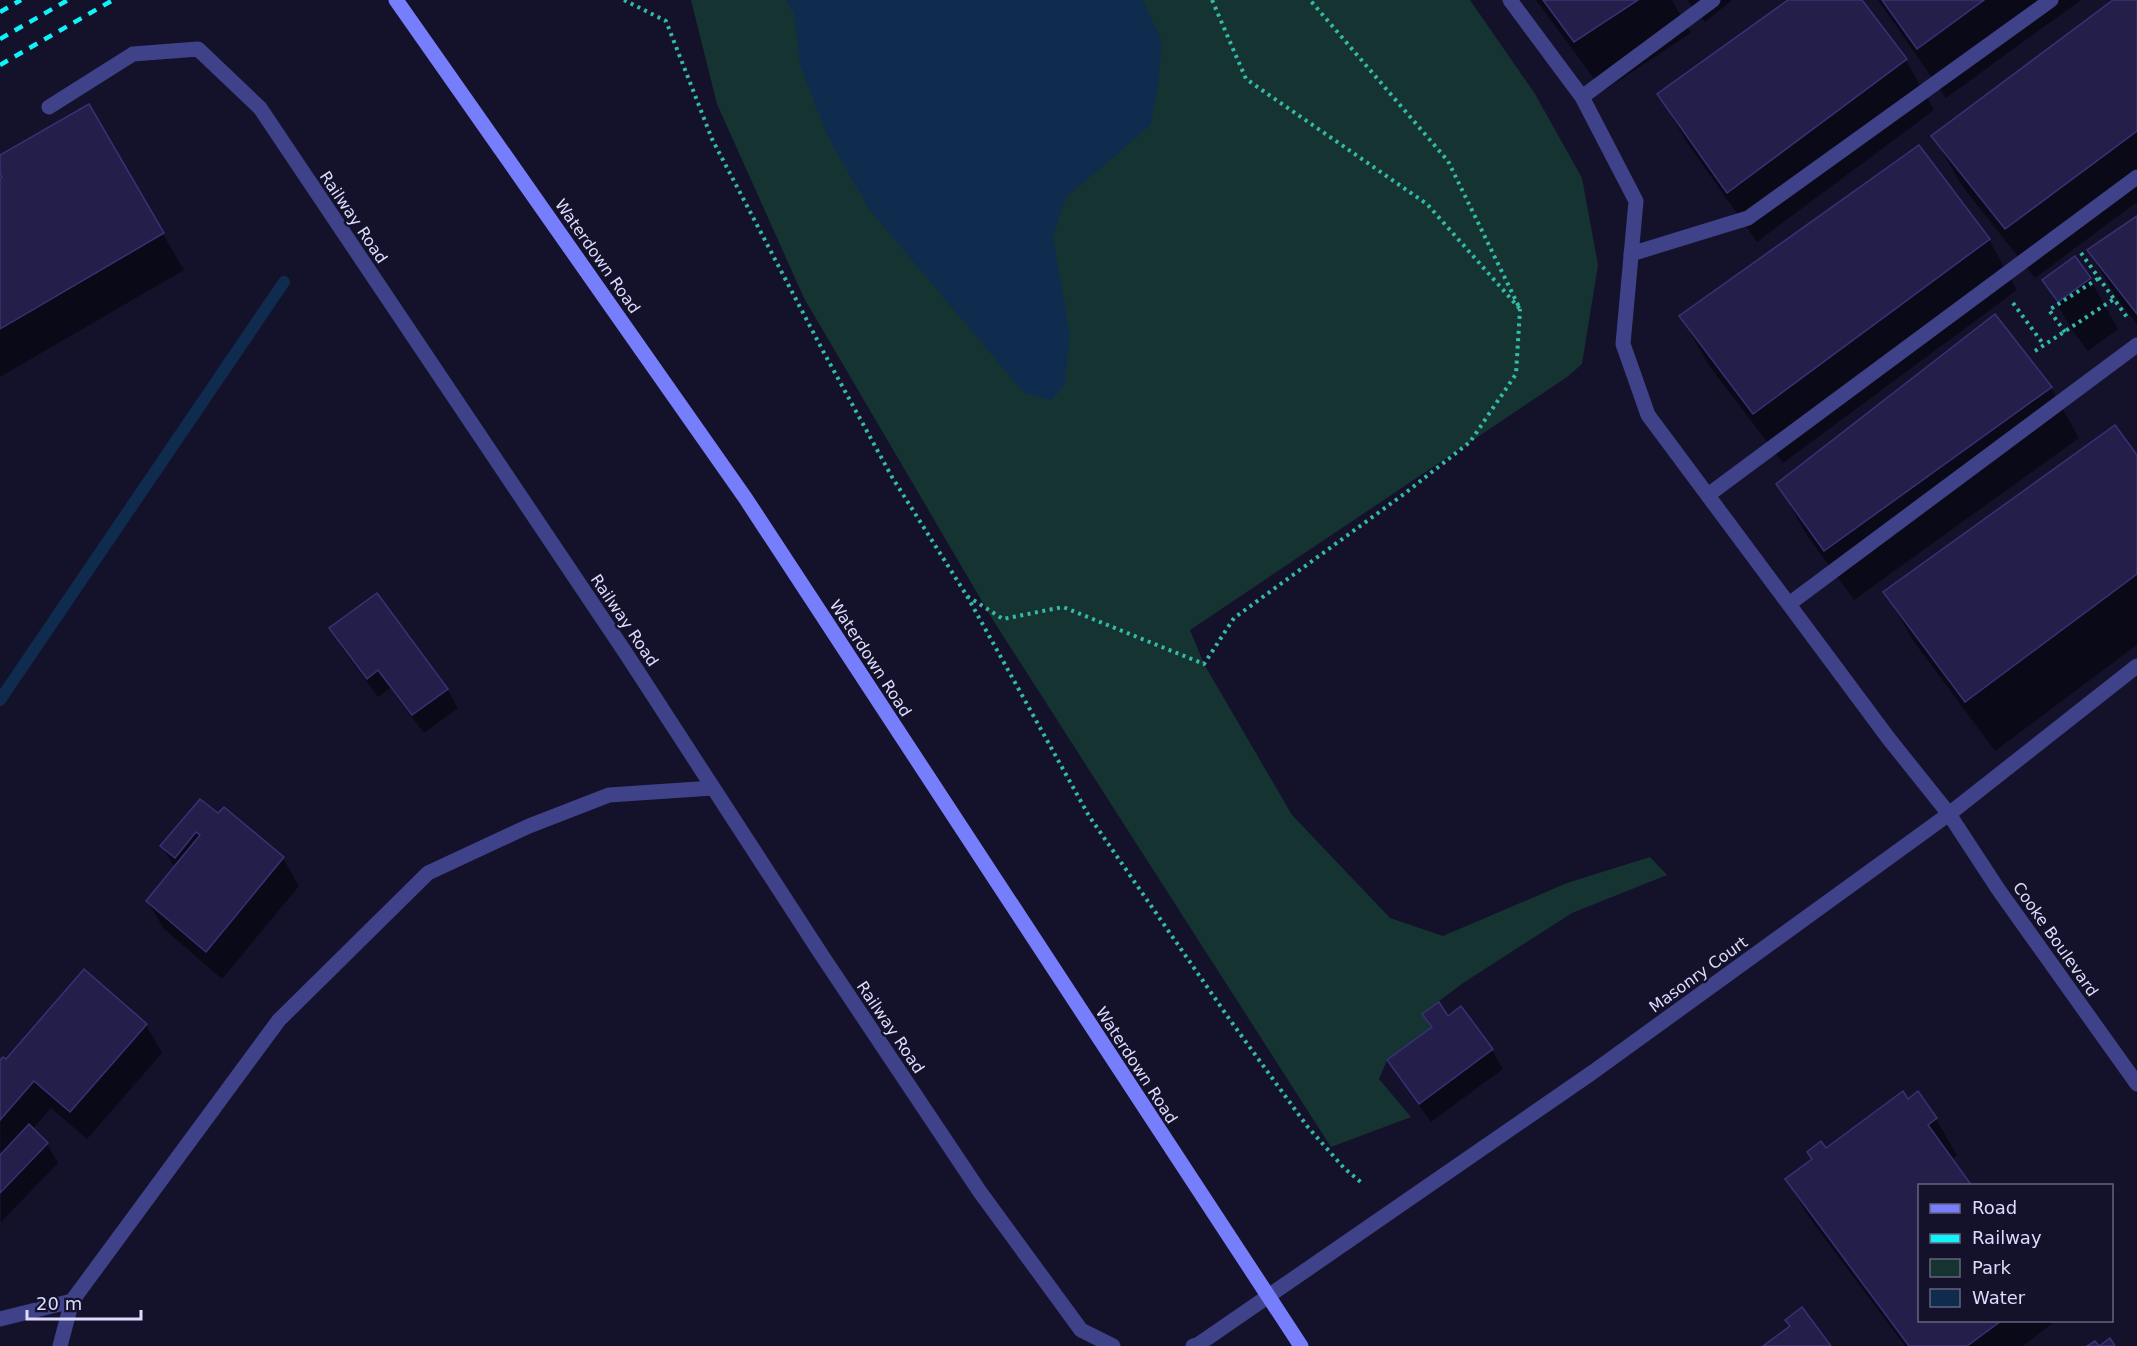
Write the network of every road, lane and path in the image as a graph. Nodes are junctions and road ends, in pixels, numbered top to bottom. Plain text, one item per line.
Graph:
1 (396, 0) edge
2 (624, 0) edge
3 (1212, 0) edge
4 (1310, 0) edge
5 (1510, 0) edge
6 (1713, 0) edge
7 (2051, 0) edge
8 (1582, 97) junction
9 (49, 107) dead end
10 (2137, 177) edge
11 (2065, 231) junction
12 (1630, 254) junction
13 (2099, 278) junction
14 (1996, 281) junction
15 (2114, 299) junction
16 (1520, 309) junction
17 (2134, 328) dead end
18 (2065, 332) junction
19 (2044, 345) junction
20 (2137, 345) edge
21 (2035, 351) dead end
22 (1708, 495) junction
23 (967, 596) junction
24 (1789, 604) junction
25 (2137, 666) edge
26 (713, 788) junction
27 (1949, 814) junction
28 (2137, 1084) edge
29 (1363, 1184) dead end
30 (1269, 1296) junction
31 (72, 1301) junction
32 (0, 1319) edge
33 (60, 1346) edge
34 (1113, 1346) edge
35 (1193, 1346) edge
36 (1300, 1346) edge

1 - 30 main road, Waterdown Road
2 - 23 path
3 - 16 path
4 - 16 path
5 - 8 street, Cooke Boulevard
6 - 8 street
7 - 12 street
8 - 12 street, Cooke Boulevard
9 - 26 street, Railway Road
10 - 11 street
11 - 13 path
11 - 14 street
12 - 22 street, Cooke Boulevard
13 - 15 path
13 - 18 path
14 - 19 path
14 - 22 street
15 - 17 path
15 - 18 path
16 - 23 path
18 - 19 path
19 - 21 path
20 - 24 street
22 - 24 street, Cooke Boulevard
23 - 29 path
24 - 27 street, Cooke Boulevard
25 - 27 street, Masonry Court
26 - 31 street
26 - 34 street, Railway Road
27 - 28 street, Cooke Boulevard
27 - 30 street, Masonry Court
30 - 35 street
30 - 36 main road, Waterdown Road
31 - 32 street
31 - 33 street

